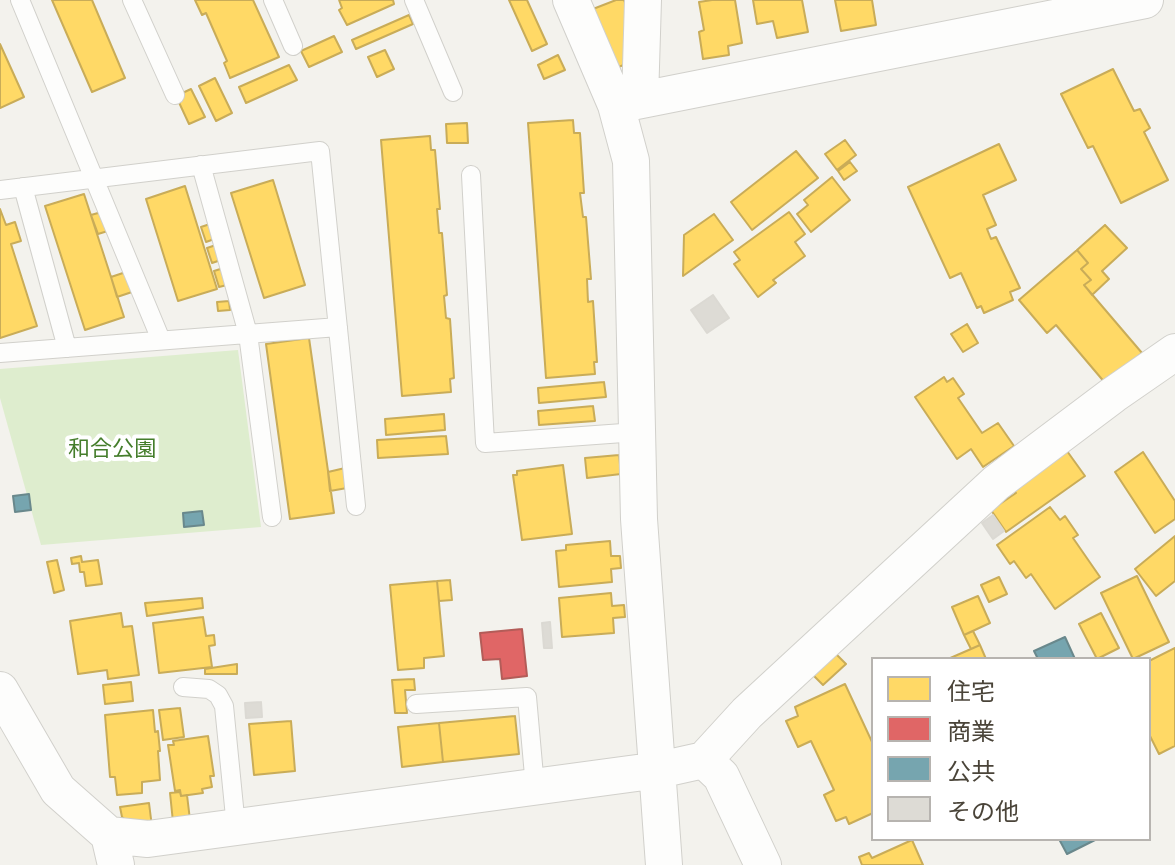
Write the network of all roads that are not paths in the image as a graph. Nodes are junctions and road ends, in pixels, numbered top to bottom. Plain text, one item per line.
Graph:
1 (20, 0) edge
2 (132, 0) edge
3 (273, 0) edge
4 (414, 0) edge
5 (571, 0) edge
6 (643, 0) edge
7 (1145, 0) edge
8 (293, 46) dead end
9 (453, 92) dead end
10 (175, 95) dead end
11 (628, 103) junction
12 (201, 165) junction
13 (471, 175) dead end
14 (94, 178) junction
15 (23, 187) junction
16 (0, 190) edge
17 (338, 327) junction
18 (248, 334) junction
19 (161, 340) junction
20 (67, 348) junction
21 (1175, 352) edge
22 (0, 353) edge
23 (637, 432) junction
24 (356, 506) dead end
25 (272, 517) dead end
26 (183, 687) dead end
27 (0, 690) edge
28 (416, 704) dead end
29 (704, 760) junction
30 (659, 770) junction
31 (535, 787) junction
32 (236, 827) junction
33 (112, 850) edge
34 (664, 865) edge
35 (763, 865) edge

1 - 14 lane
2 - 10 lane
3 - 8 lane
4 - 9 lane
5 - 11 street
6 - 11 street
7 - 11 street
11 - 23 street
12 - 14 lane
12 - 17 lane
12 - 18 lane
13 - 23 lane
14 - 15 lane
14 - 19 lane
15 - 16 lane
15 - 20 lane
17 - 18 lane
17 - 24 lane
18 - 19 lane
18 - 25 lane
19 - 20 lane
20 - 22 lane
21 - 29 street
23 - 30 street
26 - 32 lane
27 - 33 street
28 - 31 lane
29 - 30 street
29 - 35 street
30 - 31 street
30 - 34 street
31 - 32 street
32 - 33 street

